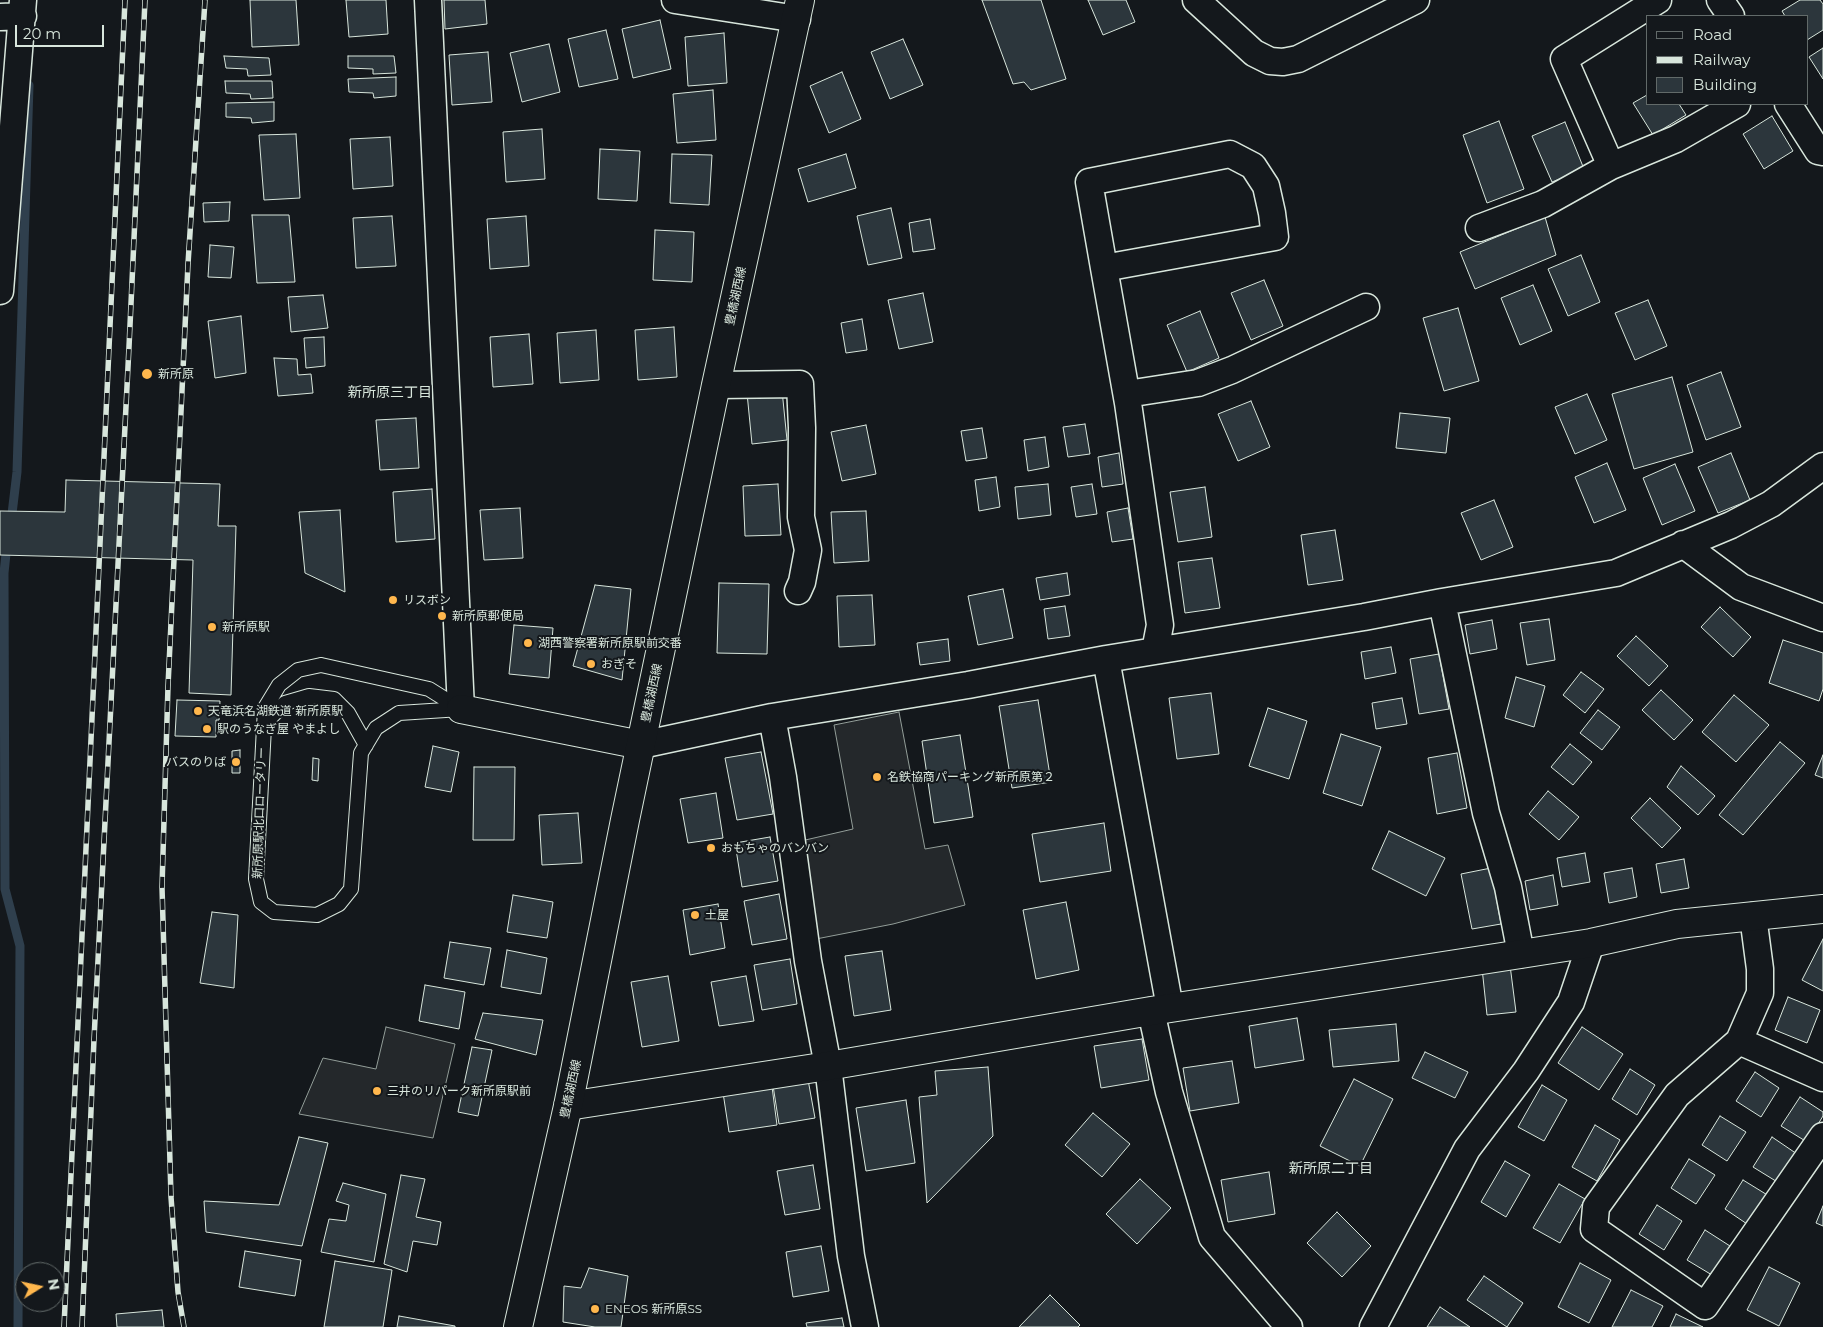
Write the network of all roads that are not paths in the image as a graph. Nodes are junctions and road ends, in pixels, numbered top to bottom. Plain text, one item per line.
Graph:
1 (428, 0) edge
2 (675, 0) edge
3 (1196, 0) edge
4 (1416, 0) edge
5 (1658, 0) edge
6 (1720, 0) edge
7 (798, 10) edge
8 (15, 11) edge
9 (1730, 15) edge
10 (1736, 105) edge
11 (1789, 105) edge
12 (1823, 152) edge
13 (1611, 166) junction
14 (1479, 228) dead end
15 (1104, 268) junction
16 (0, 291) edge
17 (1366, 307) dead end
18 (716, 385) junction
19 (1127, 394) junction
20 (1823, 466) edge
21 (1682, 544) junction
22 (798, 591) dead end
23 (1442, 602) junction
24 (1823, 618) edge
25 (1155, 651) junction
26 (1106, 659) junction
27 (461, 709) junction
28 (772, 717) junction
29 (264, 724) junction
30 (366, 745) junction
31 (641, 745) junction
32 (1823, 909) edge
33 (1753, 916) junction
34 (1591, 943) junction
35 (1521, 954) junction
36 (1161, 1009) junction
37 (1739, 1041) junction
38 (828, 1066) junction
39 (1823, 1078) edge
40 (568, 1106) junction
41 (1823, 1136) edge
42 (518, 1327) edge
43 (865, 1327) edge
44 (1289, 1327) edge
45 (1373, 1327) edge

1 - 27 street
2 - 7 street
3 - 4 street
5 - 13 street
6 - 9 street
7 - 18 street, 豊橋湖西線
8 - 16 street
10 - 13 street
11 - 12 street
13 - 14 street
15 - 15 street
15 - 19 street
17 - 19 street
18 - 22 street
18 - 31 street, 豊橋湖西線
19 - 25 street
20 - 21 street
21 - 23 street
21 - 24 street
23 - 25 street
23 - 35 street
25 - 26 street
26 - 28 street
26 - 36 street
27 - 29 lane, 新所原駅北口ロータリー
27 - 30 lane, 新所原駅北口ロータリー
27 - 31 street
28 - 31 street
28 - 38 street
29 - 30 lane
29 - 30 lane, 新所原駅北口ロータリー
31 - 40 street, 豊橋湖西線
32 - 33 street
33 - 34 street
33 - 37 street
34 - 35 street
34 - 45 street
35 - 36 street
36 - 38 street
36 - 44 street
37 - 39 street
37 - 41 street
38 - 40 street
38 - 43 street
40 - 42 street, 豊橋湖西線

